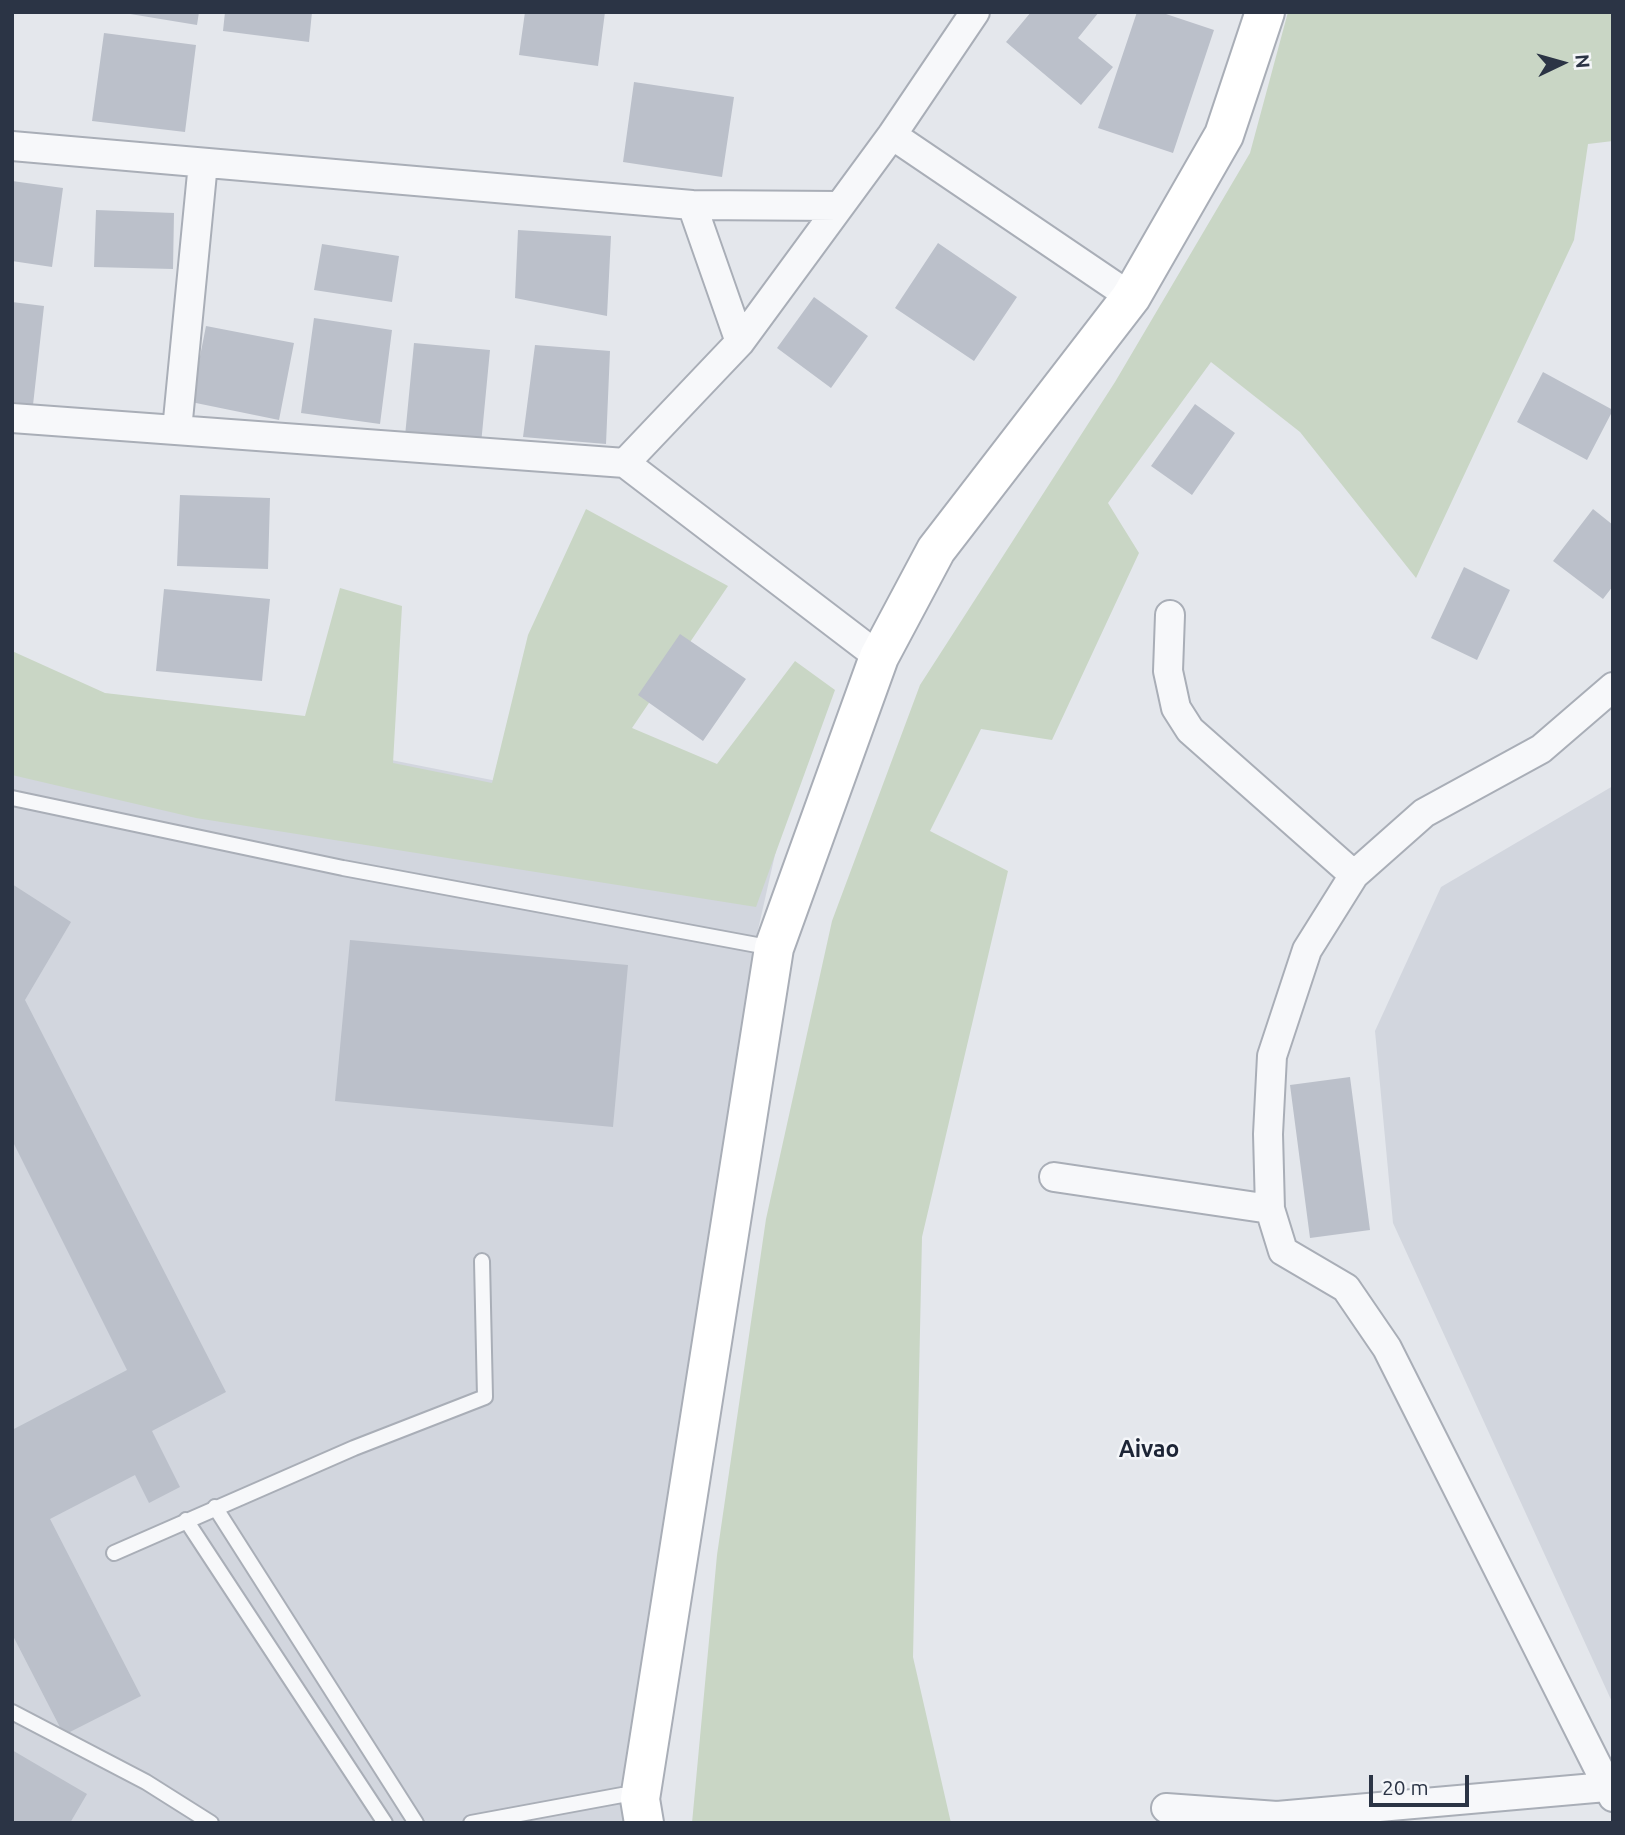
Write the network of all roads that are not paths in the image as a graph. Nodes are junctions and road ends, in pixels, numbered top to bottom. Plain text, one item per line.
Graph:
1 (975, 12) edge
2 (1265, 12) edge
3 (892, 135) junction
4 (12, 146) edge
5 (203, 163) junction
6 (692, 205) junction
7 (838, 206) junction
8 (1131, 297) junction
9 (740, 342) junction
10 (12, 418) edge
11 (177, 430) junction
12 (625, 463) junction
13 (1170, 615) dead end
14 (879, 657) junction
15 (1613, 687) edge
16 (12, 798) edge
17 (1353, 874) junction
18 (774, 948) junction
19 (1054, 1177) dead end
20 (1270, 1209) junction
21 (482, 1261) dead end
22 (215, 1507) junction
23 (187, 1520) junction
24 (114, 1553) dead end
25 (12, 1712) edge
26 (1609, 1792) edge
27 (1166, 1808) dead end
28 (643, 1815) edge
29 (211, 1823) edge
30 (385, 1823) edge
31 (416, 1823) edge
32 (471, 1823) edge

1 - 3 street
2 - 8 street
3 - 7 street
3 - 8 street
4 - 5 street
5 - 6 street
5 - 11 street
6 - 7 street
6 - 9 street
7 - 9 street
8 - 14 street
9 - 12 street
10 - 11 street
11 - 12 street
12 - 14 street
13 - 17 street
14 - 18 street
15 - 17 street
16 - 18 lane
17 - 20 street
18 - 28 street
19 - 20 street
20 - 26 street
21 - 22 lane
22 - 23 lane
22 - 31 lane
23 - 24 lane
23 - 30 lane
25 - 29 lane
26 - 27 street
28 - 32 lane

